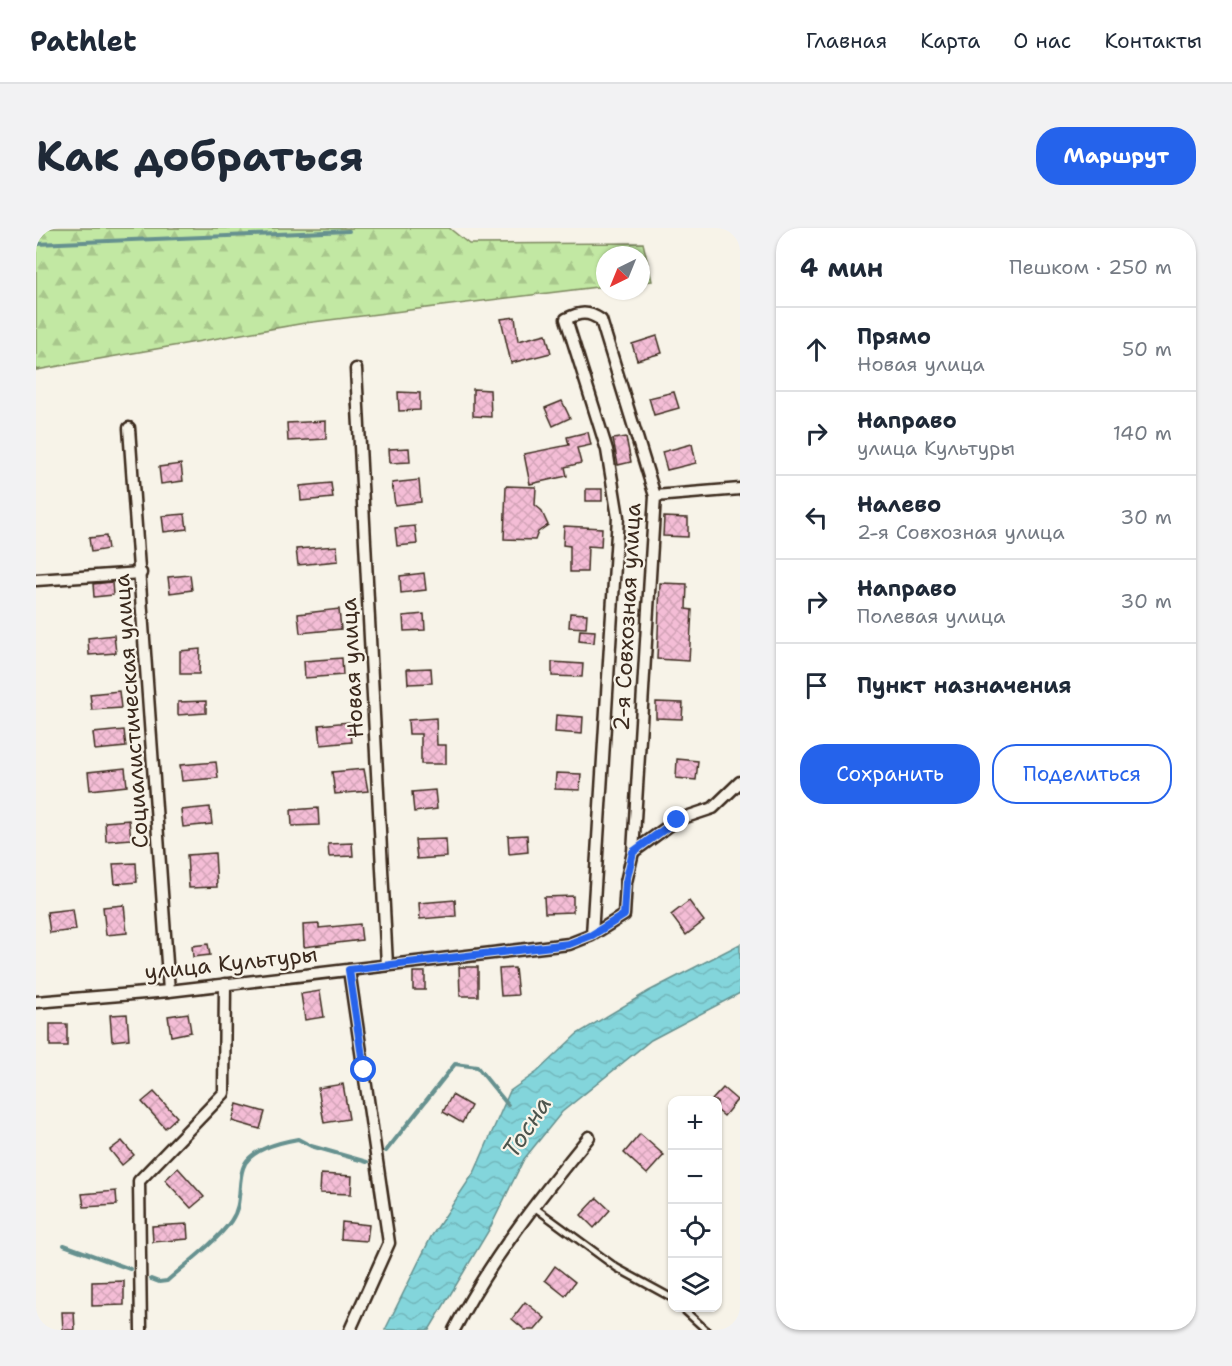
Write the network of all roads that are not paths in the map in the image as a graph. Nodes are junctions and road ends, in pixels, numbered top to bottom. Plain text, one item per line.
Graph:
1 (356, 369) dead end
2 (129, 429) dead end
3 (740, 489) edge
4 (655, 496) junction
5 (141, 573) junction
6 (36, 580) edge
7 (740, 782) edge
8 (633, 852) junction
9 (606, 927) joint
10 (592, 935) junction
11 (387, 965) junction
12 (349, 970) junction
13 (225, 984) junction
14 (169, 991) junction
15 (36, 1002) edge
16 (589, 1137) dead end
17 (533, 1206) junction
18 (668, 1296) edge
19 (686, 1312) edge
20 (141, 1330) edge
21 (350, 1330) edge
22 (454, 1330) edge
23 (706, 1330) edge

1 - 11 street, Новая улица
2 - 5 street, Социалистическая улица
3 - 4 street
4 - 8 street, 2-я Совхозная улица
4 - 10 street, 2-я Совхозная улица
5 - 6 street
5 - 14 street, Социалистическая улица
7 - 8 street
8 - 9 street, 2-я Совхозная улица
9 - 10 street, улица Культуры
10 - 11 street, улица Культуры
11 - 12 street, улица Культуры
12 - 13 street, улица Культуры
12 - 21 street
13 - 14 street, улица Культуры
13 - 20 street
14 - 15 street, улица Культуры
16 - 17 street
17 - 18 lane
17 - 22 street
19 - 23 lane

